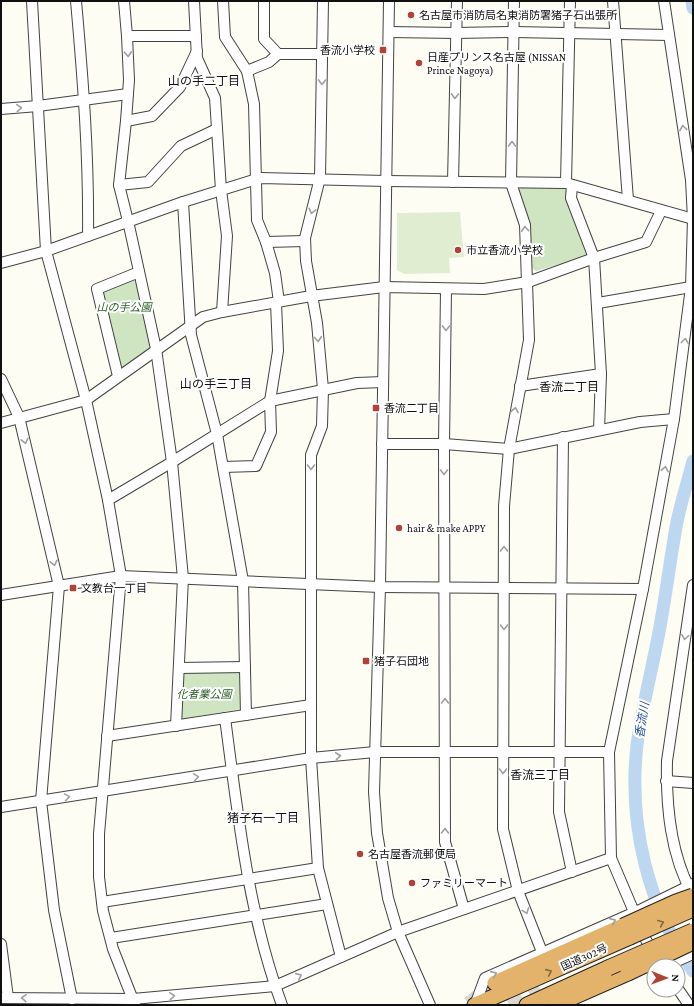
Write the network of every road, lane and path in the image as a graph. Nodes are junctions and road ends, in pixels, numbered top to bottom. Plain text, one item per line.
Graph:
1 (32, 1) edge
2 (76, 1) edge
3 (124, 1) edge
4 (194, 1) edge
5 (223, 1) edge
6 (264, 1) edge
7 (323, 1) edge
8 (389, 1) edge
9 (457, 1) edge
10 (514, 1) edge
11 (570, 1) edge
12 (613, 1) edge
13 (664, 1) edge
14 (389, 32) junction
15 (514, 32) junction
16 (456, 33) junction
17 (569, 33) junction
18 (616, 33) junction
19 (670, 35) junction
20 (127, 36) junction
21 (196, 36) junction
22 (197, 51) junction
23 (278, 54) junction
24 (322, 54) junction
25 (247, 71) junction
26 (128, 94) junction
27 (84, 100) junction
28 (38, 106) junction
29 (1, 109) edge
30 (126, 121) junction
31 (217, 129) junction
32 (320, 178) junction
33 (255, 179) junction
34 (386, 181) junction
35 (453, 182) junction
36 (511, 183) junction
37 (569, 184) junction
38 (119, 185) junction
39 (221, 190) junction
40 (628, 200) junction
41 (182, 202) junction
42 (661, 211) junction
43 (693, 219) edge
44 (128, 221) junction
45 (88, 236) junction
46 (305, 241) junction
47 (266, 242) junction
48 (46, 250) junction
49 (594, 258) junction
50 (1, 263) edge
51 (139, 272) junction
52 (528, 282) junction
53 (384, 287) junction
54 (691, 287) junction
55 (446, 289) junction
56 (311, 296) junction
57 (278, 302) junction
58 (598, 303) junction
59 (222, 312) junction
60 (190, 326) junction
61 (156, 349) junction
62 (601, 374) junction
63 (118, 376) junction
64 (1, 379) edge
65 (383, 382) junction
66 (520, 386) junction
67 (323, 389) junction
68 (86, 400) junction
69 (270, 401) junction
70 (20, 418) junction
71 (674, 419) junction
72 (1, 423) edge
73 (599, 430) junction
74 (217, 434) junction
75 (563, 437) junction
76 (382, 444) junction
77 (444, 444) junction
78 (509, 449) junction
79 (172, 462) junction
80 (223, 467) junction
81 (108, 500) junction
82 (121, 576) junction
83 (183, 578) junction
84 (243, 581) junction
85 (311, 584) junction
86 (693, 585) edge
87 (59, 586) junction
88 (380, 587) junction
89 (445, 587) junction
90 (504, 588) junction
91 (561, 588) junction
92 (643, 589) junction
93 (1, 595) edge
94 (692, 596) edge
95 (245, 667) junction
96 (179, 668) junction
97 (311, 705) junction
98 (246, 715) junction
99 (225, 718) junction
100 (176, 726) junction
101 (107, 736) junction
102 (375, 752) junction
103 (445, 752) junction
104 (503, 752) junction
105 (559, 752) junction
106 (609, 752) junction
107 (311, 758) junction
108 (232, 771) junction
109 (666, 781) junction
110 (693, 783) edge
111 (102, 791) junction
112 (41, 801) junction
113 (1, 807) edge
114 (611, 858) junction
115 (318, 868) junction
116 (572, 872) junction
117 (248, 879) junction
118 (692, 890) edge
119 (518, 891) junction
120 (102, 902) junction
121 (327, 904) junction
122 (464, 909) junction
123 (693, 909) edge
124 (638, 911) junction
125 (255, 915) junction
126 (693, 931) edge
127 (398, 932) junction
128 (627, 932) junction
129 (111, 938) junction
130 (693, 942) edge
131 (1, 944) edge
132 (693, 950) edge
133 (542, 952) junction
134 (693, 954) edge
135 (341, 957) junction
136 (658, 958) edge
137 (676, 958) edge
138 (682, 958) edge
139 (646, 972) edge
140 (495, 983) tunnel mouth
141 (275, 986) junction
142 (4, 998) edge
143 (72, 999) junction
144 (134, 1002) edge
145 (282, 1005) edge
146 (430, 1005) edge
147 (475, 1005) edge
148 (527, 1005) edge
149 (554, 1005) edge
150 (570, 1005) edge

1 - 28 street
2 - 27 street
3 - 20 street
4 - 21 street
5 - 25 street
6 - 23 street
7 - 24 street
8 - 14 street
9 - 16 street
10 - 15 street
11 - 17 street
12 - 18 street
13 - 19 street
14 - 16 street
14 - 34 street
15 - 16 street
15 - 17 street
36 -> 15 street
16 -> 35 street
17 - 18 street
17 - 37 street
18 - 19 street
18 - 40 street
43 -> 19 street
20 - 21 street
20 -> 26 street
21 - 22 street
22 - 30 street
22 - 31 street
23 - 24 street
23 - 25 street
24 -> 32 street
25 - 33 street
26 - 27 street
26 - 30 street
27 - 28 street
27 - 45 street
29 -> 28 street
28 - 48 street
30 - 38 street
31 - 38 street
31 - 39 street
32 - 33 street
32 - 34 street
32 -> 46 street
33 - 39 street
33 - 47 street
34 - 35 street
34 - 53 street
35 - 36 street
36 - 37 street
52 -> 36 street
37 - 40 street
37 - 49 street
38 - 44 street
39 - 41 street
39 - 59 street
40 - 42 street
41 - 44 street
41 - 60 street
42 - 43 street
42 - 49 street
43 - 54 street
44 - 45 street
44 - 51 street
45 - 48 street
46 - 47 street
46 - 56 street
47 - 57 street
48 - 50 street
48 - 68 street
49 - 52 street
49 - 58 street
51 - 61 street
51 - 63 street
52 - 55 street
52 - 66 street
53 - 55 street
53 - 56 street
53 - 65 street
54 - 58 street
71 -> 54 street
55 -> 77 street
56 - 57 street
56 -> 67 street
57 - 59 street
57 - 69 street
58 - 62 street
59 - 60 street
60 - 61 street
60 - 74 street
61 - 63 street
61 - 79 street
62 - 66 street
62 - 73 street
63 - 68 street
64 - 70 street
65 - 67 street
65 - 76 street
78 -> 66 street
67 - 69 street
67 -> 85 street
68 - 70 street
68 - 81 street
69 - 74 street
69 - 80 street
70 - 72 street
70 -> 87 street
71 - 73 street
92 -> 71 street
73 - 75 street
74 - 79 street
74 - 80 street
75 - 78 street
75 - 91 street
76 - 77 street
76 - 88 street
77 - 78 street
77 -> 89 street
90 -> 78 street
79 - 81 street
79 - 83 street
80 - 84 street
81 - 82 street
82 - 83 street
82 - 87 street
82 - 101 street
83 - 84 street
83 - 96 street
84 - 85 street
84 - 95 street
85 - 88 street
85 - 97 street
86 - 94 street
87 - 93 street
87 - 112 street
88 - 89 street
88 - 102 street
89 - 90 street
103 -> 89 street
90 - 91 street
90 -> 104 street
91 - 92 street
91 - 105 street
92 - 106 street
94 -> 109 street
95 - 96 street
95 - 98 street
96 - 100 street
97 - 98 street
97 - 107 street
98 - 99 street
99 - 100 street
99 - 108 street
100 - 101 street
101 - 111 street
102 - 103 street
107 -> 102 street
102 - 127 street
103 - 104 street
122 -> 103 street
104 - 105 street
104 -> 119 street
105 - 106 street
105 - 116 street
106 - 114 street
107 - 108 street
107 - 115 street
111 -> 108 street
108 - 117 street
109 - 110 street
109 - 118 street
112 -> 111 street
111 - 120 street
112 - 113 street
112 - 143 street
114 - 116 street
114 - 124 street
115 - 117 street
115 - 121 street
116 - 119 street
117 - 120 street
117 - 125 street
118 - 124 street
118 - 128 highway, bridge
119 - 122 street
119 -> 133 street
120 - 129 street
121 - 125 street
121 - 135 street
122 - 127 street
128 -> 123 highway, 国道302号, bridge
133 -> 124 street
124 - 136 street
125 - 129 street
125 - 141 street
126 - 148 highway, 国道302号, bridge
127 - 135 street
127 - 146 street
128 - 140 highway
147 -> 128 highway, 国道302号
129 - 144 street
130 - 149 highway, bridge
131 - 142 street
132 - 137 street
147 -> 133 street
134 - 138 street
141 -> 135 street
139 - 150 street
144 -> 141 street
141 - 145 street
143 -> 142 street
143 - 144 street

